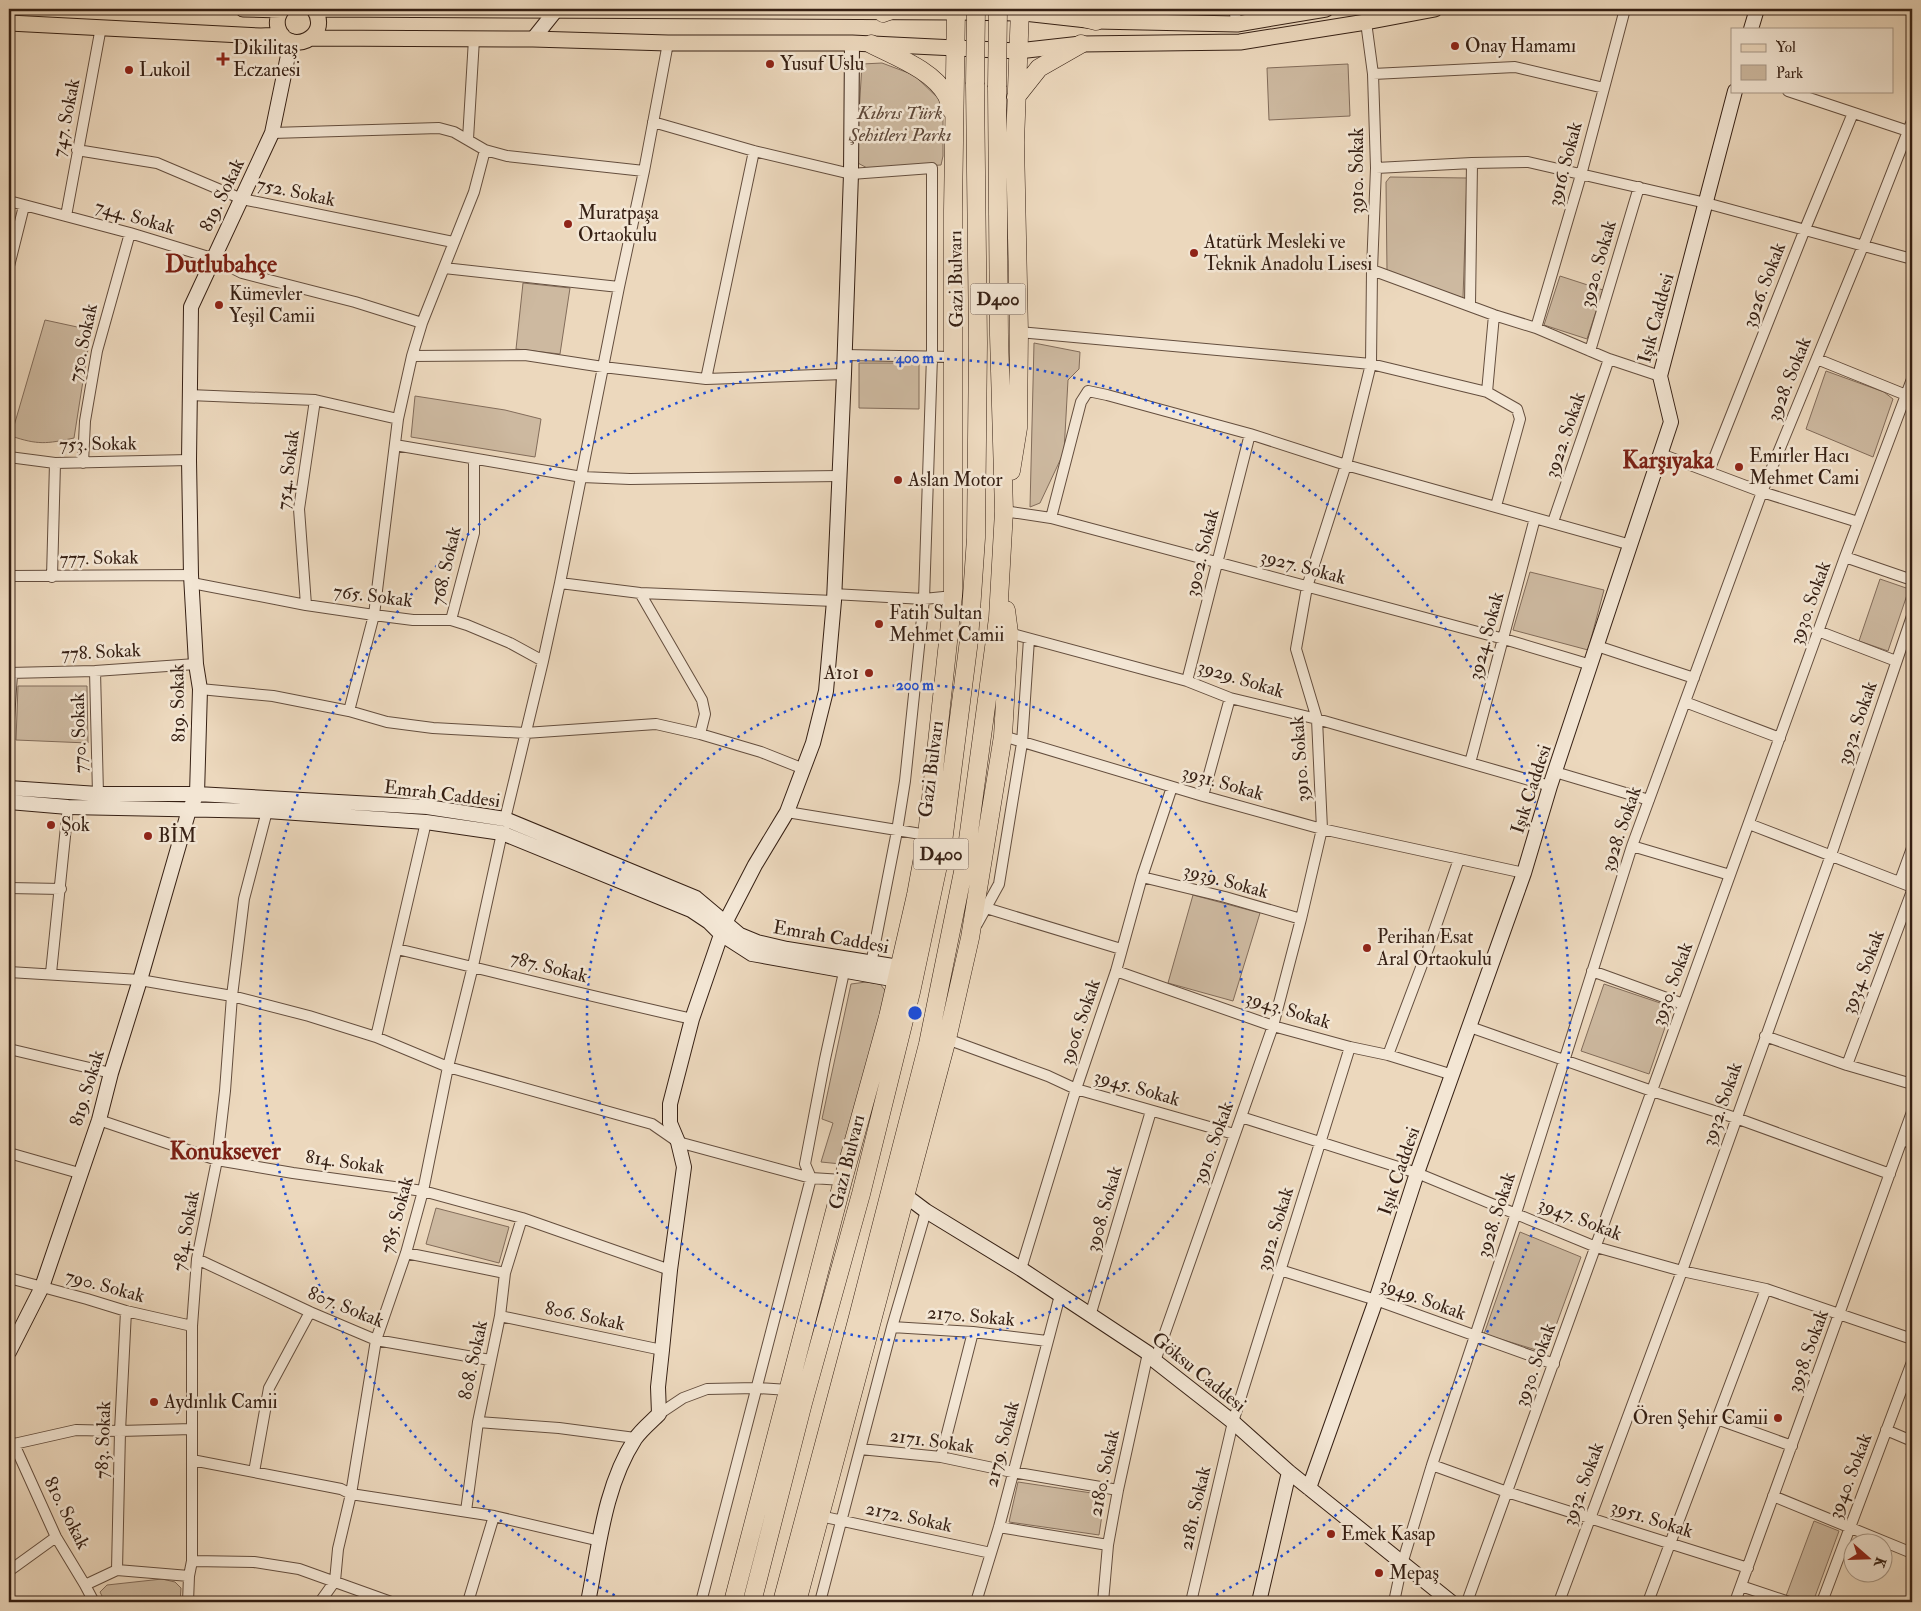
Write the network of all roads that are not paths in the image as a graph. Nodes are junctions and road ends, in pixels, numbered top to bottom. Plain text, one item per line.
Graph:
1 (243, 9) edge
2 (282, 9) edge
3 (314, 9) edge
4 (322, 9) edge
5 (557, 9) edge
6 (976, 9) edge
7 (998, 9) edge
8 (1049, 9) edge
9 (1234, 9) edge
10 (1326, 9) edge
11 (1435, 9) edge
12 (1626, 9) edge
13 (1757, 9) edge
14 (522, 10) edge
15 (956, 10) edge
16 (889, 11) edge
17 (1021, 12) edge
18 (1096, 21) junction
19 (1366, 22) junction
20 (9, 23) edge
21 (1237, 24) junction
22 (101, 27) junction
23 (1751, 28) edge
24 (286, 38) junction
25 (311, 38) junction
26 (533, 39) junction
27 (474, 40) junction
28 (668, 43) junction
29 (852, 43) junction
30 (871, 44) junction
31 (1081, 44) junction
32 (954, 48) junction
33 (1018, 51) junction
34 (1373, 74) junction
35 (1604, 88) junction
36 (1735, 92) edge
37 (1791, 92) edge
38 (1016, 97) junction
39 (1852, 113) junction
40 (954, 117) junction
41 (1912, 121) edge
42 (653, 122) junction
43 (1908, 131) junction
44 (272, 133) junction
45 (468, 139) junction
46 (78, 150) junction
47 (485, 150) junction
48 (754, 151) junction
49 (1472, 163) junction
50 (1376, 168) junction
51 (644, 171) junction
52 (850, 174) junction
53 (1581, 175) junction
54 (1639, 187) junction
55 (242, 199) junction
56 (9, 201) edge
57 (1706, 203) junction
58 (24, 206) junction
59 (66, 216) junction
60 (1805, 229) junction
61 (130, 232) junction
62 (453, 242) junction
63 (1863, 246) junction
64 (212, 258) junction
65 (1912, 259) edge
66 (9, 266) edge
67 (444, 268) junction
68 (1372, 270) junction
69 (619, 287) junction
70 (1470, 305) junction
71 (1494, 315) junction
72 (422, 324) junction
73 (1536, 328) junction
74 (1019, 332) junction
75 (1590, 351) junction
76 (412, 356) junction
77 (844, 356) junction
78 (932, 356) junction
79 (954, 357) junction
80 (1609, 359) junction
81 (1817, 359) junction
82 (1371, 364) junction
83 (603, 367) junction
84 (844, 374) junction
85 (1660, 376) junction
86 (706, 379) junction
87 (1912, 379) edge
88 (1487, 392) junction
89 (189, 395) junction
90 (1909, 396) edge
91 (314, 400) junction
92 (398, 419) junction
93 (1250, 434) junction
94 (395, 445) junction
95 (1661, 454) junction
96 (9, 457) edge
97 (474, 459) junction
98 (189, 460) junction
99 (83, 463) junction
100 (55, 464) junction
101 (1346, 465) junction
102 (1710, 471) junction
103 (839, 476) junction
104 (582, 477) junction
105 (1762, 492) junction
106 (1496, 506) junction
107 (1004, 511) junction
108 (1051, 518) junction
109 (1535, 518) junction
110 (1553, 522) junction
111 (1858, 522) junction
112 (976, 538) junction
113 (1631, 545) junction
114 (1845, 557) junction
115 (1217, 562) junction
116 (1001, 568) junction
117 (9, 576) edge
118 (52, 577) junction
119 (191, 579) junction
120 (1912, 580) edge
121 (560, 583) junction
122 (1307, 587) junction
123 (640, 593) junction
124 (953, 596) junction
125 (834, 597) junction
126 (924, 600) junction
127 (306, 605) junction
128 (374, 615) junction
129 (1912, 616) edge
130 (451, 620) junction
131 (1818, 631) junction
132 (1009, 633) junction
133 (1028, 639) junction
134 (1504, 639) junction
135 (1597, 646) junction
136 (543, 661) junction
137 (1896, 661) junction
138 (196, 664) junction
139 (1591, 665) junction
140 (95, 671) junction
141 (10, 674) edge
142 (1694, 678) junction
143 (1187, 681) junction
144 (200, 689) junction
145 (1230, 698) junction
146 (1685, 702) junction
147 (349, 711) junction
148 (9, 719) edge
149 (1317, 719) junction
150 (525, 733) junction
151 (700, 734) junction
152 (1003, 736) junction
153 (1780, 738) junction
154 (1022, 743) junction
155 (1470, 763) junction
156 (804, 769) junction
157 (1555, 772) junction
158 (1550, 786) junction
159 (1172, 787) junction
160 (9, 788) edge
161 (98, 794) junction
162 (197, 794) junction
163 (1204, 796) junction
164 (1649, 800) junction
165 (9, 802) edge
166 (68, 807) junction
167 (189, 810) junction
168 (267, 811) junction
169 (787, 812) junction
170 (426, 822) junction
171 (1749, 824) junction
172 (503, 826) junction
173 (1322, 828) junction
174 (897, 831) junction
175 (927, 835) junction
176 (1632, 846) junction
177 (1912, 848) edge
178 (1831, 854) junction
179 (1459, 859) junction
180 (1524, 873) junction
181 (1730, 875) junction
182 (1142, 877) junction
183 (1900, 882) junction
184 (1912, 887) edge
185 (9, 888) edge
186 (60, 889) junction
187 (1912, 891) edge
188 (986, 908) junction
189 (1301, 919) junction
190 (723, 929) junction
191 (970, 938) junction
192 (397, 949) junction
193 (1121, 949) junction
194 (871, 964) junction
195 (473, 966) junction
196 (1116, 971) junction
197 (1592, 971) junction
198 (9, 972) edge
199 (844, 972) junction
200 (51, 974) junction
201 (898, 974) junction
202 (140, 980) junction
203 (232, 996) junction
204 (1683, 1004) junction
205 (692, 1019) junction
206 (1273, 1026) junction
207 (1470, 1027) junction
208 (1765, 1036) junction
209 (376, 1037) junction
210 (947, 1039) junction
211 (1350, 1047) junction
212 (9, 1049) edge
213 (1388, 1055) junction
214 (1564, 1059) junction
215 (1847, 1065) junction
216 (448, 1067) junction
217 (111, 1073) junction
218 (1453, 1075) junction
219 (1912, 1084) edge
220 (1076, 1089) junction
221 (1652, 1091) junction
222 (1151, 1111) junction
223 (1912, 1112) edge
224 (1241, 1117) junction
225 (1736, 1118) junction
226 (99, 1120) junction
227 (1234, 1134) junction
228 (678, 1142) junction
229 (1320, 1142) junction
230 (1907, 1142) edge
231 (9, 1153) edge
232 (217, 1160) junction
233 (1417, 1173) junction
234 (80, 1174) junction
235 (1890, 1174) junction
236 (811, 1178) junction
237 (843, 1180) junction
238 (423, 1191) junction
239 (906, 1196) junction
240 (926, 1211) junction
241 (1516, 1213) junction
242 (522, 1218) junction
243 (1596, 1247) junction
244 (406, 1253) junction
245 (197, 1259) junction
246 (1021, 1268) junction
247 (670, 1270) junction
248 (1280, 1270) junction
249 (1682, 1271) junction
250 (505, 1273) junction
251 (9, 1278) edge
252 (42, 1287) junction
253 (1766, 1289) junction
254 (1060, 1295) junction
255 (1376, 1300) junction
256 (126, 1311) junction
257 (310, 1312) junction
258 (1839, 1315) junction
259 (500, 1316) junction
260 (1090, 1316) junction
261 (192, 1326) junction
262 (892, 1326) junction
263 (973, 1332) junction
264 (1474, 1336) junction
265 (1912, 1339) edge
266 (376, 1340) junction
267 (1047, 1341) junction
268 (662, 1350) junction
269 (9, 1352) edge
270 (1151, 1357) junction
271 (490, 1360) junction
272 (1912, 1362) edge
273 (1554, 1364) junction
274 (757, 1388) junction
275 (789, 1390) junction
276 (659, 1414) junction
277 (1717, 1419) junction
278 (478, 1422) junction
279 (1233, 1422) junction
280 (192, 1429) junction
281 (1886, 1430) junction
282 (120, 1431) junction
283 (636, 1438) junction
284 (1912, 1441) edge
285 (11, 1443) edge
286 (1792, 1446) junction
287 (860, 1449) junction
288 (941, 1457) junction
289 (192, 1460) junction
290 (1432, 1465) junction
291 (254, 1472) junction
292 (1012, 1472) junction
293 (1289, 1472) junction
294 (1309, 1488) junction
295 (1118, 1490) junction
296 (1507, 1492) junction
297 (351, 1494) junction
298 (1773, 1496) junction
299 (466, 1511) junction
300 (494, 1516) junction
301 (820, 1516) junction
302 (1589, 1517) junction
303 (843, 1521) junction
304 (1850, 1526) junction
305 (999, 1527) junction
306 (56, 1537) junction
307 (600, 1541) junction
308 (1670, 1543) junction
309 (1108, 1545) junction
310 (991, 1553) junction
311 (1912, 1553) edge
312 (192, 1561) junction
313 (1402, 1564) junction
314 (1748, 1568) junction
315 (117, 1570) junction
316 (9, 1571) edge
317 (189, 1576) junction
318 (335, 1581) junction
319 (85, 1584) junction
320 (1741, 1586) junction
321 (94, 1602) edge
322 (188, 1602) edge
323 (320, 1602) edge
324 (391, 1602) edge
325 (468, 1602) edge
326 (588, 1602) edge
327 (701, 1602) edge
328 (733, 1602) edge
329 (752, 1602) edge
330 (782, 1602) edge
331 (797, 1602) edge
332 (820, 1602) edge
333 (976, 1602) edge
334 (1103, 1602) edge
335 (1191, 1602) edge
336 (1259, 1602) edge
337 (1394, 1602) edge
338 (1451, 1602) edge
339 (1467, 1602) edge
340 (1558, 1602) edge
341 (1648, 1602) edge
342 (1736, 1602) edge
343 (1789, 1602) edge
344 (1822, 1602) edge

1 - 2 main road
2 - 24 main road
3 - 25 main road
4 - 14 main road
5 - 14 main road
5 - 16 main road
5 - 26 street
6 - 112 highway, Gazi Bulvarı / D400, bridge
7 - 107 highway, D400, bridge
8 - 18 highway
9 - 21 street
10 - 21 main road
11 - 19 main road
12 - 35 street, 3916. Sokak
13 - 23 street
15 - 16 main road
15 - 17 main road
15 - 32 highway
17 - 18 main road
17 - 33 highway
18 - 21 main road
19 - 31 main road
19 - 34 street, 3910. Sokak
20 - 22 main road
22 - 24 main road
22 - 46 street, 747. Sokak
24 - 25 main road
24 - 44 street, 819. Sokak
25 - 27 main road
26 - 27 main road
26 - 28 main road
27 - 45 street
28 - 29 main road
28 - 42 street, 785. Sokak
29 - 30 main road
29 - 52 street
30 - 32 main road
30 - 40 highway
31 - 33 main road
31 - 38 highway
32 - 33 main road
32 - 40 highway
33 - 38 highway
34 - 35 street
34 - 50 street, 3910. Sokak
35 - 53 street, 3916. Sokak
36 - 57 street, Işık Caddesi
37 - 39 street
38 - 74 highway
39 - 43 street
39 - 60 street, 3926. Sokak
40 - 79 highway
41 - 43 street, 3928. Sokak
42 - 48 street
42 - 51 street, 785. Sokak
43 - 63 street, 3928. Sokak
44 - 45 street
44 - 55 street, 819. Sokak
45 - 47 street
46 - 55 street, 752. Sokak
46 - 59 street, 747. Sokak
47 - 51 street
47 - 62 street
48 - 52 street
48 - 86 street
49 - 50 street
49 - 53 street
49 - 70 street
50 - 68 street, 3910. Sokak
51 - 69 street, 785. Sokak
52 - 77 street
52 - 78 street
53 - 54 street
53 - 73 street, 3916. Sokak
54 - 57 street
54 - 75 street, 3920. Sokak
55 - 62 street, 752. Sokak
55 - 64 street, 819. Sokak
56 - 58 street, 744. Sokak
57 - 60 street
57 - 85 street, Işık Caddesi
58 - 59 street, 744. Sokak
58 - 66 street
59 - 61 street, 744. Sokak
60 - 63 street
60 - 102 street, 3926. Sokak
61 - 64 street, 744. Sokak
61 - 99 street, 750. Sokak
62 - 67 street
63 - 65 street
63 - 81 street, 3928. Sokak
64 - 72 street, 744. Sokak
64 - 89 street, 819. Sokak
67 - 69 street
67 - 72 street
68 - 70 street
68 - 82 street, 3910. Sokak
69 - 83 street, 785. Sokak
70 - 71 street
71 - 73 street
71 - 88 street
72 - 76 street
73 - 75 street
74 - 82 street
74 - 107 highway
75 - 80 street
76 - 83 street
76 - 92 street
77 - 78 street
77 - 84 street
78 - 79 street
78 - 126 street
79 - 112 highway
79 - 124 highway
80 - 85 street
80 - 110 street, 3922. Sokak
81 - 90 street
81 - 105 street, 3928. Sokak
82 - 88 street
82 - 101 street, 3910. Sokak
83 - 86 street
83 - 104 street, 785. Sokak
84 - 86 street
84 - 103 street
85 - 95 street, Işık Caddesi
87 - 90 street, 3930. Sokak
88 - 106 street
89 - 91 street
89 - 98 street, 819. Sokak
90 - 111 street, 3930. Sokak
91 - 92 street
91 - 127 street, 754. Sokak
92 - 94 street
93 - 101 street
93 - 108 street
93 - 115 street, 3902. Sokak
94 - 97 street
94 - 128 street
95 - 102 street
95 - 113 street, Işık Caddesi
96 - 100 street, 753. Sokak
97 - 104 street
97 - 130 street, 768. Sokak
98 - 99 street, 753. Sokak
98 - 119 street, 819. Sokak
99 - 100 street, 753. Sokak
100 - 118 street
101 - 106 street
101 - 122 street, 3910. Sokak
102 - 105 street
103 - 104 street
103 - 125 street
104 - 121 street, 785. Sokak
105 - 111 street
105 - 142 street, 3928. Sokak
106 - 109 street
107 - 108 street, 3927. Sokak
107 - 116 highway, D400
108 - 115 street, 3927. Sokak
109 - 110 street
109 - 134 street, 3924. Sokak
110 - 113 street
111 - 114 street, 3930. Sokak
112 - 329 highway, Gazi Bulvarı / D400
113 - 135 street, Işık Caddesi
114 - 120 street
114 - 131 street, 3930. Sokak
115 - 122 street, 3927. Sokak
115 - 143 street, 3902. Sokak
116 - 132 highway
116 - 330 highway, D400
117 - 118 street, 777. Sokak
118 - 119 street, 777. Sokak
119 - 127 street, 765. Sokak
119 - 138 street, 819. Sokak
121 - 123 street
121 - 136 street, 785. Sokak
122 - 134 street, 3927. Sokak
122 - 149 street, 3910. Sokak
123 - 125 street
123 - 151 street
124 - 126 street
124 - 175 highway
125 - 126 street
125 - 156 street
126 - 174 street
127 - 128 street, 765. Sokak
128 - 130 street, 765. Sokak
128 - 147 street
129 - 137 street, 3932. Sokak
130 - 136 street, 765. Sokak
131 - 137 street
131 - 153 street, 3930. Sokak
132 - 133 street, 3929. Sokak
132 - 152 highway
133 - 143 street, 3929. Sokak
133 - 154 street
134 - 139 street, 3927. Sokak
134 - 155 street, 3924. Sokak
135 - 139 street, Işık Caddesi
135 - 142 street
136 - 150 street, 785. Sokak
137 - 178 street, 3932. Sokak
138 - 140 street, 778. Sokak
138 - 144 street, 819. Sokak
139 - 157 street, Işık Caddesi
140 - 141 street, 778. Sokak
140 - 161 street, 770. Sokak
141 - 148 street
142 - 146 street, 3928. Sokak
143 - 145 street, 3929. Sokak
144 - 147 street
144 - 162 street, 819. Sokak
145 - 149 street, 3929. Sokak
145 - 163 street
146 - 153 street
146 - 164 street, 3928. Sokak
147 - 150 street
149 - 155 street, 3929. Sokak
149 - 173 street, 3910. Sokak
150 - 151 street
150 - 172 street, 785. Sokak
151 - 156 street
152 - 154 street, 3931. Sokak
152 - 191 highway
153 - 171 street, 3930. Sokak
154 - 159 street, 3931. Sokak
154 - 188 street
155 - 158 street, 3929. Sokak
156 - 169 street
157 - 158 street, Işık Caddesi
157 - 164 street
158 - 180 street, Işık Caddesi
159 - 163 street, 3931. Sokak
159 - 182 street, 3906. Sokak
160 - 161 street, Emrah Caddesi
161 - 162 street, Emrah Caddesi
162 - 167 street, 819. Sokak
162 - 172 street, Emrah Caddesi
163 - 173 street, 3931. Sokak
164 - 176 street, 3928. Sokak
165 - 166 street, Emrah Caddesi
166 - 167 street, Emrah Caddesi
166 - 186 street
167 - 168 street, Emrah Caddesi
167 - 202 street, 819. Sokak
168 - 170 street, Emrah Caddesi
168 - 203 street, 784. Sokak
169 - 174 street
169 - 190 street
170 - 172 street, Emrah Caddesi
170 - 192 street
171 - 178 street
171 - 181 street, 3930. Sokak
172 - 190 street, Emrah Caddesi
172 - 195 street, 785. Sokak
173 - 179 street, 3931. Sokak
173 - 189 street, 3910. Sokak
174 - 175 street
174 - 194 street
175 - 201 highway
176 - 181 street
176 - 197 street, 3928. Sokak
177 - 183 street
178 - 183 street
178 - 208 street, 3932. Sokak
179 - 180 street, 3931. Sokak
179 - 213 street
180 - 207 street, Işık Caddesi
181 - 204 street, 3930. Sokak
182 - 189 street, 3939. Sokak
182 - 193 street, 3906. Sokak
183 - 184 street
185 - 186 street
186 - 200 street
187 - 215 street, 3934. Sokak
188 - 191 street
188 - 193 street
189 - 206 street, 3910. Sokak
190 - 194 street, Emrah Caddesi
190 - 199 street, Emrah Caddesi
190 - 205 street
191 - 210 highway
192 - 195 street, 787. Sokak
192 - 209 street
193 - 196 street, 3906. Sokak
194 - 201 street, Emrah Caddesi
195 - 205 street, 787. Sokak
195 - 216 street, 785. Sokak
196 - 206 street, 3943. Sokak
196 - 220 street, 3906. Sokak
197 - 204 street
197 - 214 street, 3928. Sokak
198 - 200 street
199 - 201 street, Emrah Caddesi
199 - 236 street
200 - 202 street
201 - 237 highway
202 - 203 street
202 - 217 street, 819. Sokak
203 - 209 street
203 - 232 street, 784. Sokak
204 - 221 street, 3930. Sokak
205 - 228 street
206 - 211 street, 3943. Sokak
206 - 224 street, 3910. Sokak
207 - 214 street
207 - 218 street, Işık Caddesi
208 - 215 street
208 - 225 street, 3932. Sokak
209 - 216 street
210 - 220 street, 3945. Sokak
210 - 239 highway
211 - 213 street, 3943. Sokak
211 - 229 street, 3912. Sokak
212 - 217 street
213 - 218 street, 3943. Sokak
214 - 221 street
214 - 241 street, 3928. Sokak
215 - 219 street
216 - 228 street
216 - 238 street, 785. Sokak
217 - 226 street, 819. Sokak
218 - 233 street, Işık Caddesi
220 - 222 street, 3945. Sokak
220 - 246 street, 3906. Sokak
221 - 225 street
221 - 243 street, 3930. Sokak
222 - 227 street, 3945. Sokak
222 - 260 street, 3908. Sokak
223 - 230 street, 3938. Sokak
224 - 227 street, 3910. Sokak
224 - 229 street, 3947. Sokak
225 - 235 street
225 - 249 street, 3932. Sokak
226 - 232 street, 814. Sokak
226 - 234 street, 819. Sokak
227 - 270 street, 3910. Sokak
228 - 236 street
228 - 247 street
229 - 233 street, 3947. Sokak
229 - 248 street, 3912. Sokak
230 - 235 street, 3938. Sokak
231 - 234 street
232 - 238 street, 814. Sokak
232 - 245 street, 784. Sokak
233 - 241 street, 3947. Sokak
233 - 255 street, Işık Caddesi
234 - 252 street, 819. Sokak
235 - 258 street, 3938. Sokak
236 - 237 street
236 - 274 street
237 - 275 highway
238 - 242 street, 814. Sokak
238 - 244 street, 785. Sokak
239 - 240 street, Göksu Caddesi
239 - 301 highway
240 - 246 street, Göksu Caddesi
240 - 262 street
241 - 243 street, 3947. Sokak
241 - 264 street, 3928. Sokak
242 - 247 street, 814. Sokak
242 - 250 street, 808. Sokak
243 - 249 street, 3947. Sokak
243 - 273 street, 3930. Sokak
244 - 250 street
244 - 266 street, 785. Sokak
245 - 257 street, 807. Sokak
245 - 261 street, 784. Sokak
246 - 254 street, Göksu Caddesi
247 - 268 street
248 - 255 street, 3949. Sokak
248 - 279 street, 3912. Sokak
249 - 253 street, 3947. Sokak
249 - 302 street, 3932. Sokak
250 - 259 street, 808. Sokak
251 - 252 street, 790. Sokak
252 - 256 street, 790. Sokak
252 - 269 street, 819. Sokak
253 - 258 street, 3947. Sokak
253 - 277 street
254 - 260 street, Göksu Caddesi
254 - 267 street, 2179. Sokak
255 - 264 street, 3949. Sokak
255 - 294 street, Işık Caddesi
256 - 261 street, 790. Sokak
256 - 282 street, 783. Sokak
257 - 266 street, 807. Sokak
257 - 291 street
258 - 265 street, 3947. Sokak
258 - 286 street, 3938. Sokak
259 - 268 street, 806. Sokak
259 - 271 street, 808. Sokak
260 - 270 street, Göksu Caddesi
261 - 280 street, 784. Sokak
262 - 263 street, 2170. Sokak
262 - 287 street
263 - 267 street, 2170. Sokak
263 - 288 street
264 - 273 street, 3949. Sokak
264 - 290 street, 3928. Sokak
266 - 271 street, 807. Sokak
266 - 297 street, 785. Sokak
267 - 292 street, 2179. Sokak
268 - 276 street
270 - 279 street, Göksu Caddesi
270 - 295 street, 2180. Sokak
271 - 278 street, 808. Sokak
272 - 281 street, 3940. Sokak
273 - 296 street, 3930. Sokak
274 - 275 street
274 - 276 street
274 - 327 street
275 - 328 highway
276 - 283 street
277 - 286 street
277 - 308 street
278 - 283 street
278 - 299 street, 808. Sokak
279 - 293 street, Göksu Caddesi
279 - 335 street, 2181. Sokak
280 - 282 street
280 - 289 street, 784. Sokak
281 - 284 street
281 - 304 street, 3940. Sokak
282 - 285 street
282 - 315 street, 783. Sokak
283 - 307 street
285 - 306 street, 810. Sokak
286 - 298 street, 3938. Sokak
287 - 288 street, 2171. Sokak
287 - 303 street
288 - 292 street, 2171. Sokak
289 - 291 street
289 - 312 street, 784. Sokak
290 - 296 street, 3951. Sokak
290 - 313 street, 3928. Sokak
291 - 297 street
292 - 295 street, 2171. Sokak
292 - 305 street, 2179. Sokak
293 - 294 street, Göksu Caddesi
293 - 336 street
294 - 313 street, Göksu Caddesi
295 - 309 street, 2180. Sokak
296 - 302 street, 3951. Sokak
296 - 339 street, 3930. Sokak
297 - 299 street
297 - 318 street, 785. Sokak
298 - 304 street
298 - 314 street, 3938. Sokak
299 - 300 street
300 - 307 street
300 - 325 street
301 - 303 street, 2172. Sokak
301 - 331 highway
302 - 308 street, 3951. Sokak
302 - 340 street, 3932. Sokak
303 - 310 street, 2172. Sokak
303 - 332 street
304 - 311 street
304 - 344 street, 3940. Sokak
305 - 309 street
305 - 310 street, 2179. Sokak
306 - 316 street
306 - 319 street, 810. Sokak
307 - 326 street
308 - 314 street, 3951. Sokak
308 - 341 street
309 - 334 street, 2180. Sokak
310 - 333 street, 2179. Sokak
312 - 317 street, 784. Sokak
312 - 318 street
313 - 337 street, 3928. Sokak
313 - 338 street, Göksu Caddesi
314 - 320 street, 3938. Sokak
315 - 317 street
315 - 319 street
317 - 322 street, 784. Sokak
318 - 323 street
318 - 324 street
319 - 321 street, 810. Sokak
320 - 342 street, 3938. Sokak
320 - 343 street

